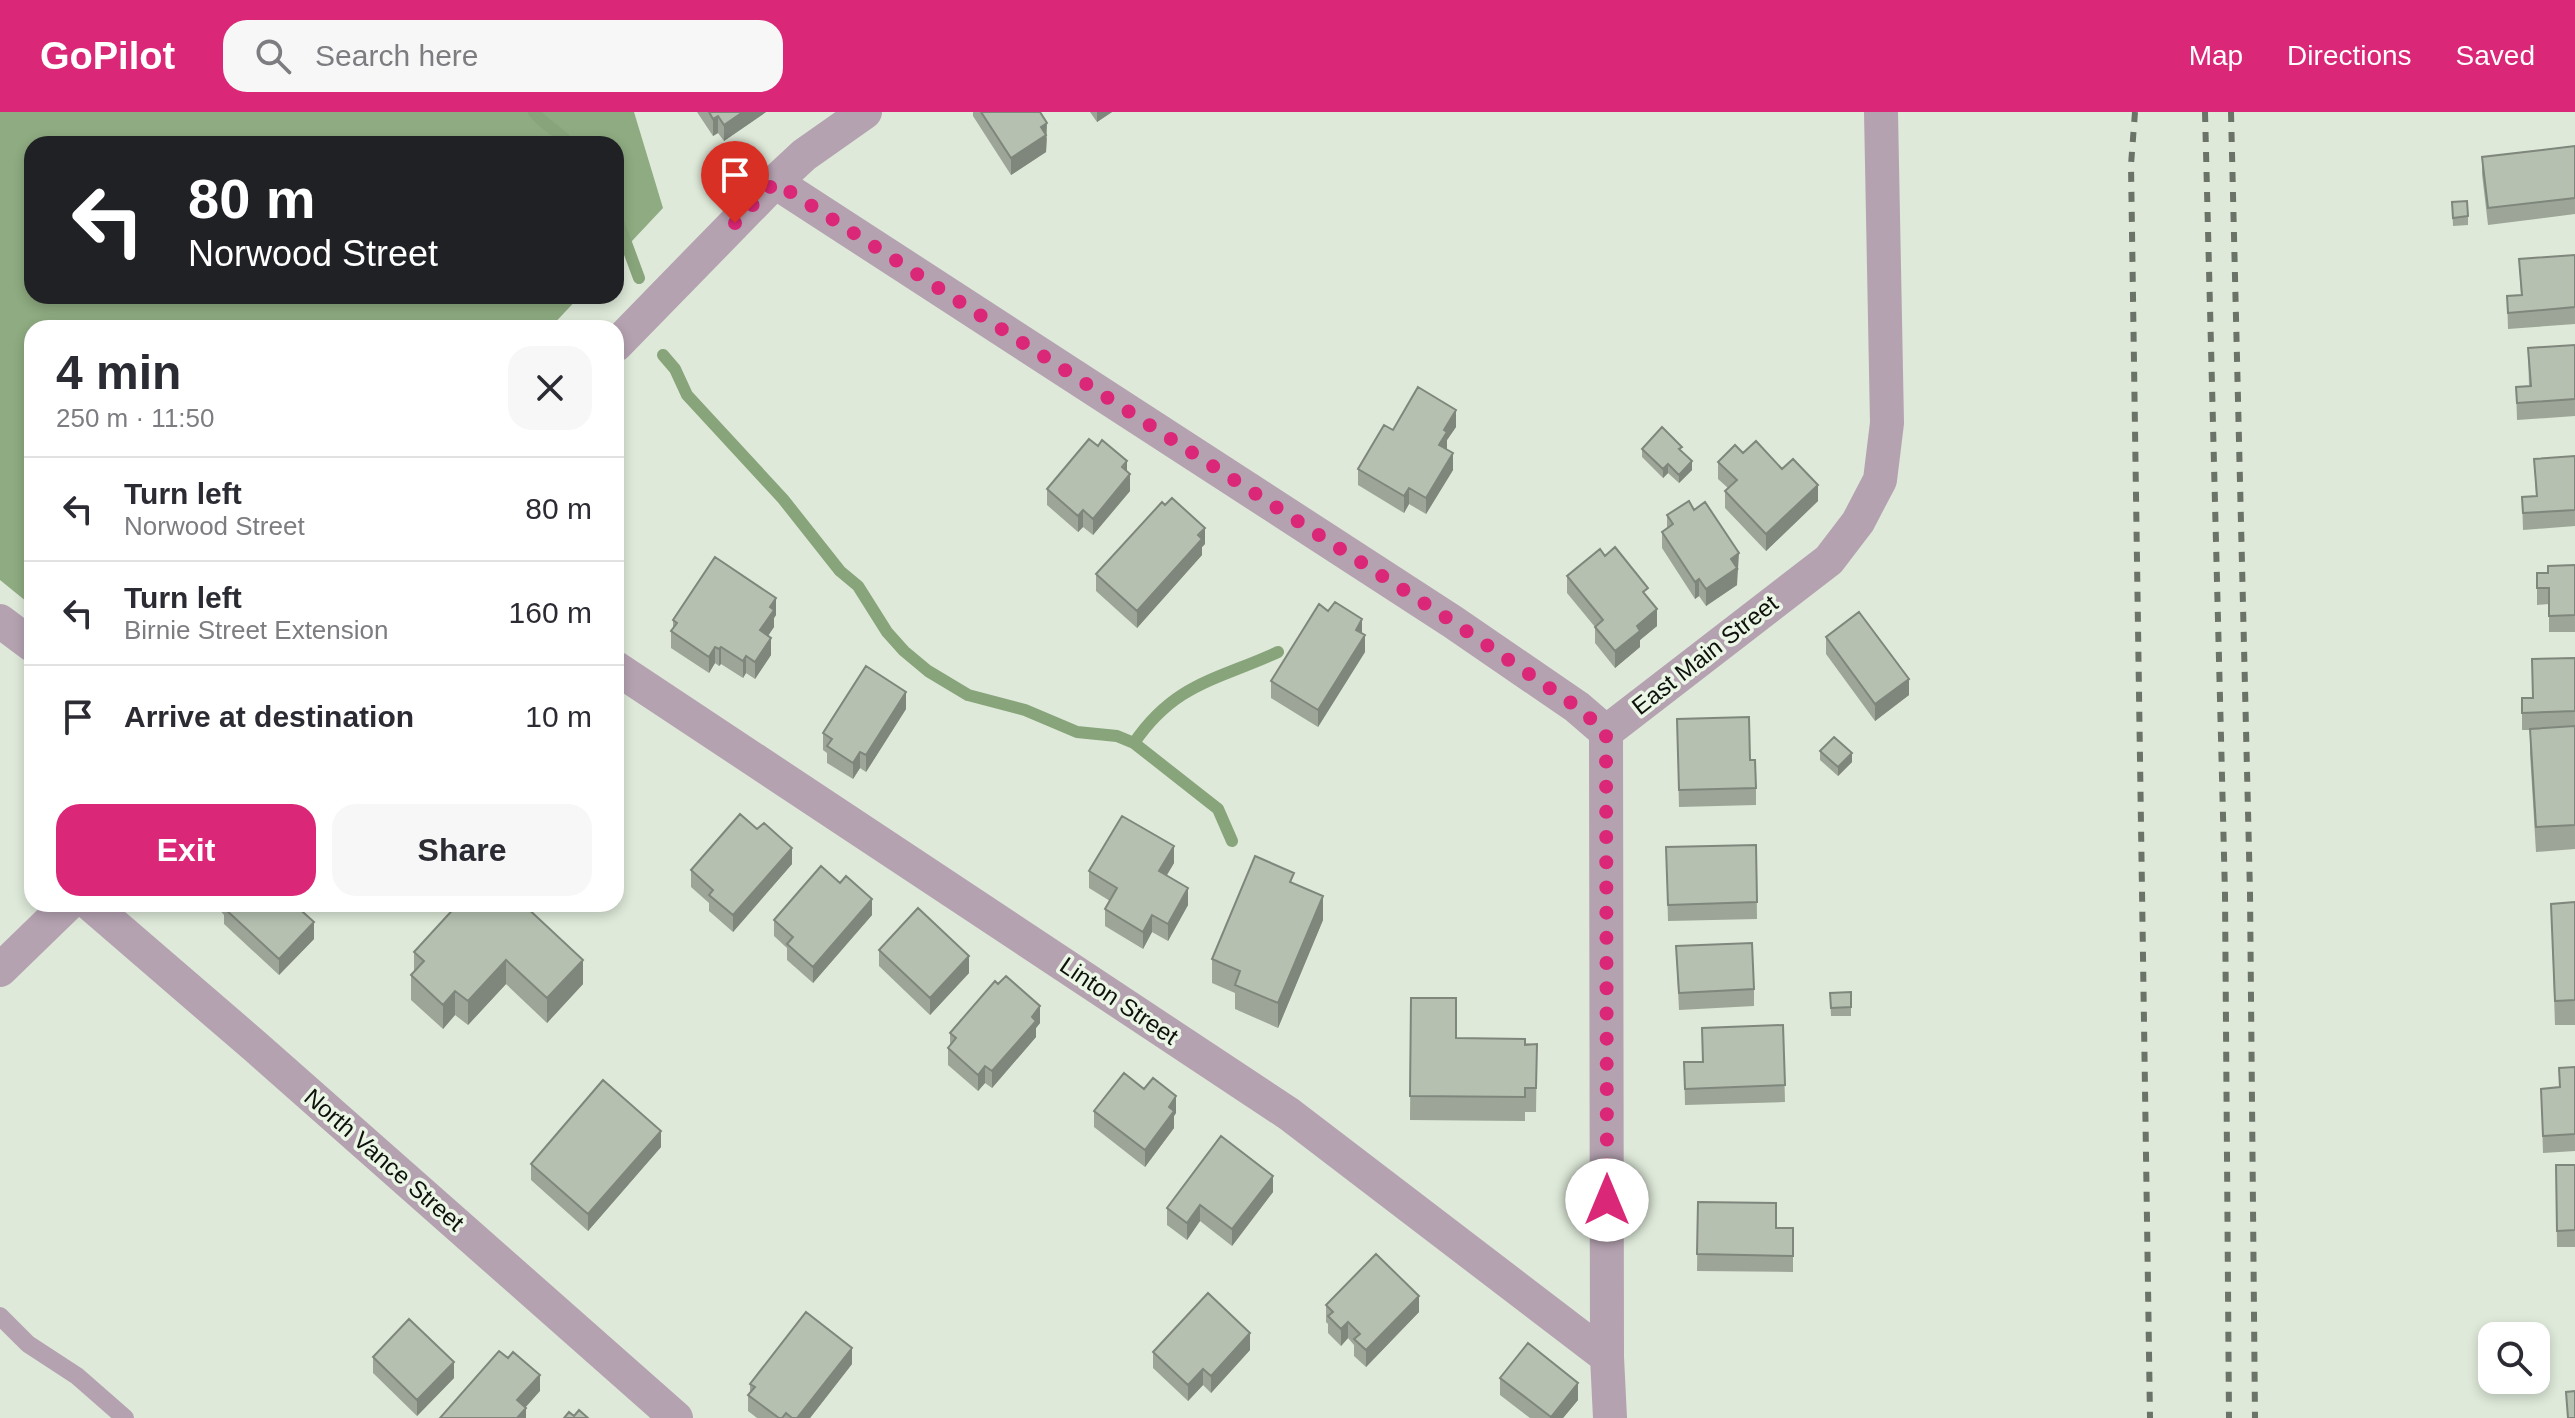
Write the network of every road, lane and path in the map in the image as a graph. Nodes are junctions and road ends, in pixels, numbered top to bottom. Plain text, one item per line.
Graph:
1 (865, 112) edge
2 (1881, 112) edge
3 (775, 182) junction
4 (624, 337) edge
5 (0, 621) edge
6 (24, 639) edge
7 (624, 673) edge
8 (1606, 732) junction
9 (60, 912) edge
10 (99, 912) edge
11 (0, 970) edge
12 (0, 1316) edge
13 (1607, 1357) junction
14 (125, 1418) edge
15 (676, 1418) edge
16 (1610, 1418) edge

1 - 3 street
2 - 8 street, East Main Street
3 - 4 street
3 - 8 street
5 - 6 street
7 - 13 street, Linton Street
8 - 13 street
9 - 11 street
10 - 15 street, North Vance Street
12 - 14 lane
13 - 16 street

